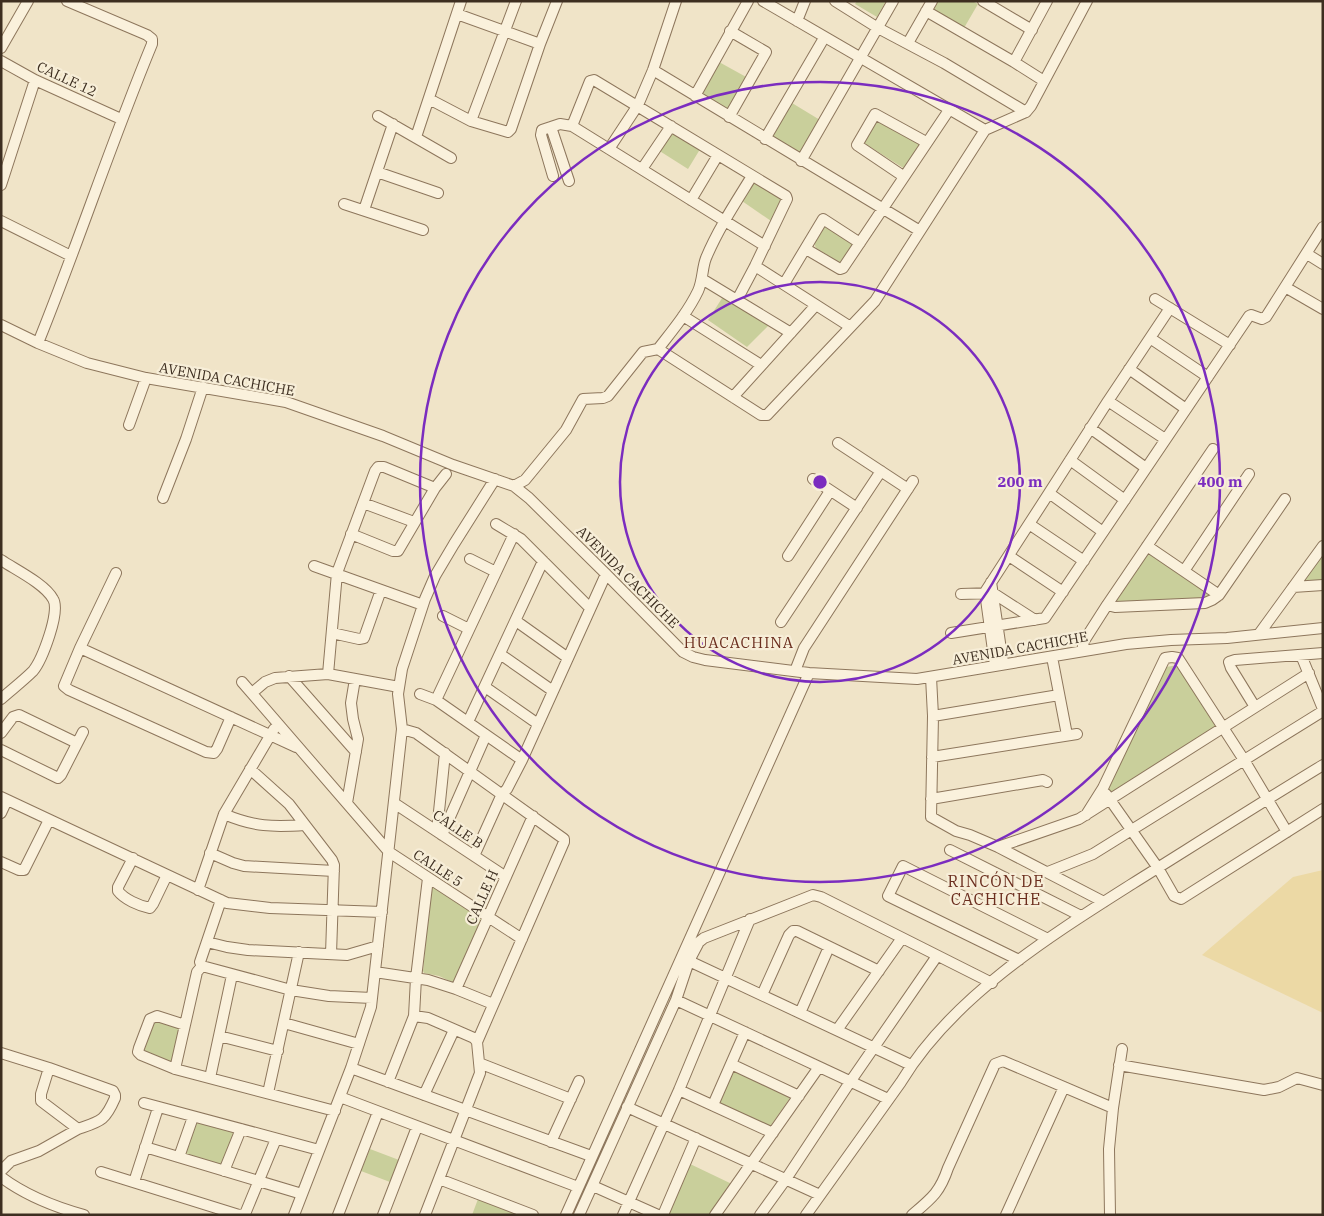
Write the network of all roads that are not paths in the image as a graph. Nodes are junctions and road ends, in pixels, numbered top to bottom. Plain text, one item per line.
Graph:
1 (28, 1) edge
2 (67, 1) edge
3 (461, 1) edge
4 (516, 1) edge
5 (557, 1) edge
6 (676, 1) edge
7 (748, 1) edge
8 (763, 1) edge
9 (805, 1) edge
10 (835, 1) edge
11 (893, 1) edge
12 (932, 1) edge
13 (983, 1) edge
14 (1047, 1) edge
15 (1087, 1) edge
16 (848, 4) edge
17 (926, 12) junction
18 (457, 14) junction
19 (797, 21) junction
20 (878, 28) junction
21 (1032, 30) junction
22 (504, 31) junction
23 (730, 31) junction
24 (824, 38) junction
25 (908, 43) junction
26 (540, 44) junction
27 (1, 48) edge
28 (860, 58) junction
29 (1, 61) edge
30 (1014, 62) junction
31 (653, 70) junction
32 (35, 80) junction
33 (1044, 80) junction
34 (694, 96) junction
35 (429, 99) junction
36 (638, 106) junction
37 (949, 110) junction
38 (1026, 112) junction
39 (378, 116) dead end
40 (729, 117) junction
41 (121, 119) junction
42 (471, 121) junction
43 (393, 124) junction
44 (572, 126) junction
45 (671, 126) junction
46 (551, 127) junction
47 (985, 130) junction
48 (416, 138) junction
49 (765, 139) junction
50 (926, 142) junction
51 (609, 149) junction
52 (718, 154) junction
53 (451, 158) dead end
54 (801, 161) junction
55 (642, 169) junction
56 (377, 172) junction
57 (553, 176) dead end
58 (752, 176) junction
59 (903, 176) junction
60 (569, 181) dead end
61 (1, 185) edge
62 (438, 193) dead end
63 (691, 200) junction
64 (344, 204) dead end
65 (364, 210) junction
66 (882, 210) junction
67 (725, 220) junction
68 (1, 221) edge
69 (1323, 227) edge
70 (422, 230) dead end
71 (920, 231) junction
72 (860, 243) junction
73 (765, 246) junction
74 (806, 249) junction
75 (1306, 254) junction
76 (71, 256) junction
77 (1323, 264) edge
78 (755, 266) junction
79 (702, 280) junction
80 (784, 284) junction
81 (1285, 286) junction
82 (1155, 299) dead end
83 (737, 300) junction
84 (816, 305) junction
85 (1170, 308) junction
86 (1323, 309) edge
87 (683, 316) junction
88 (1, 325) edge
89 (849, 326) junction
90 (791, 333) junction
91 (1150, 338) junction
92 (38, 343) junction
93 (1230, 345) junction
94 (658, 349) junction
95 (761, 365) junction
96 (1129, 369) junction
97 (1208, 377) junction
98 (146, 378) junction
99 (203, 388) junction
100 (733, 397) junction
101 (1108, 401) junction
102 (1186, 409) junction
103 (129, 425) dead end
104 (1090, 428) junction
105 (1165, 439) junction
106 (838, 443) dead end
107 (1214, 449) dead end
108 (1070, 460) junction
109 (1146, 468) junction
110 (881, 471) junction
111 (446, 474) dead end
112 (1249, 474) dead end
113 (495, 479) junction
114 (813, 479) dead end
115 (514, 486) junction
116 (435, 488) junction
117 (830, 490) junction
118 (1049, 492) junction
119 (163, 498) dead end
120 (1285, 499) dead end
121 (1125, 500) junction
122 (363, 502) junction
123 (857, 508) junction
124 (414, 522) junction
125 (496, 524) dead end
126 (1029, 524) junction
127 (1104, 532) junction
128 (351, 534) junction
129 (514, 534) junction
130 (1147, 546) junction
131 (1323, 546) edge
132 (788, 556) dead end
133 (1009, 556) junction
134 (470, 559) dead end
135 (1, 560) edge
136 (543, 562) junction
137 (1084, 562) junction
138 (314, 566) dead end
139 (1184, 571) junction
140 (496, 572) junction
141 (116, 573) dead end
142 (337, 573) junction
143 (606, 574) junction
144 (1323, 585) edge
145 (1293, 587) junction
146 (381, 590) junction
147 (989, 592) junction
148 (1063, 592) junction
149 (961, 594) dead end
150 (1219, 595) junction
151 (1107, 604) junction
152 (423, 605) junction
153 (590, 608) junction
154 (444, 616) dead end
155 (1035, 620) junction
156 (516, 621) junction
157 (781, 622) dead end
158 (994, 626) junction
159 (1323, 628) edge
160 (469, 629) junction
161 (332, 632) junction
162 (951, 634) dead end
163 (1259, 634) junction
164 (80, 648) junction
165 (1082, 651) junction
166 (1323, 653) edge
167 (500, 654) junction
168 (1301, 655) junction
169 (1052, 657) junction
170 (568, 658) junction
171 (999, 664) junction
172 (795, 671) junction
173 (809, 673) junction
174 (1309, 673) junction
175 (328, 674) junction
176 (289, 676) junction
177 (931, 677) junction
178 (355, 679) junction
179 (242, 682) dead end
180 (485, 687) junction
181 (399, 688) junction
182 (553, 691) junction
183 (252, 693) junction
184 (420, 694) dead end
185 (1059, 695) junction
186 (1, 699) edge
187 (436, 700) junction
188 (1256, 707) junction
189 (1323, 710) edge
190 (933, 716) junction
191 (231, 717) junction
192 (468, 722) junction
193 (278, 724) junction
194 (538, 724) junction
195 (1222, 728) junction
196 (402, 729) junction
197 (83, 732) dead end
198 (1, 733) edge
199 (270, 735) junction
200 (486, 735) junction
201 (77, 743) junction
202 (300, 748) junction
203 (1, 750) edge
204 (356, 752) junction
205 (445, 753) junction
206 (932, 757) junction
207 (522, 760) junction
208 (1244, 760) junction
209 (1323, 765) edge
210 (250, 769) junction
211 (470, 771) junction
212 (1047, 782) dead end
213 (1103, 788) junction
214 (502, 794) junction
215 (1110, 798) junction
216 (4, 799) edge
217 (931, 799) junction
218 (1268, 799) junction
219 (347, 803) junction
220 (394, 803) junction
221 (1323, 809) edge
222 (1, 814) edge
223 (224, 814) junction
224 (1086, 815) junction
225 (533, 816) junction
226 (49, 820) junction
227 (305, 825) junction
228 (1131, 831) junction
229 (1287, 832) junction
230 (439, 833) junction
231 (998, 847) junction
232 (950, 850) dead end
233 (389, 852) junction
234 (210, 853) junction
235 (474, 856) junction
236 (133, 858) junction
237 (1, 862) edge
238 (1158, 868) junction
239 (334, 871) junction
240 (1048, 872) junction
241 (167, 875) junction
242 (506, 877) junction
243 (428, 878) junction
244 (198, 890) junction
245 (221, 900) junction
246 (1104, 902) junction
247 (333, 910) junction
248 (382, 912) junction
249 (1081, 916) junction
250 (488, 917) junction
251 (750, 920) junction
252 (902, 938) junction
253 (522, 939) junction
254 (1048, 939) junction
255 (207, 942) junction
256 (378, 946) junction
257 (829, 947) junction
258 (300, 952) junction
259 (331, 954) junction
260 (938, 956) junction
261 (1019, 960) junction
262 (689, 961) junction
263 (202, 966) junction
264 (879, 971) junction
265 (375, 972) junction
266 (232, 975) junction
267 (416, 978) junction
268 (725, 978) junction
269 (992, 983) junction
270 (456, 989) junction
271 (291, 990) junction
272 (762, 995) junction
273 (372, 998) junction
274 (676, 1000) junction
275 (493, 1004) junction
276 (800, 1013) junction
277 (414, 1016) junction
278 (709, 1016) junction
279 (284, 1023) junction
280 (185, 1025) junction
281 (454, 1030) junction
282 (837, 1030) junction
283 (745, 1032) junction
284 (219, 1036) junction
285 (477, 1042) junction
286 (359, 1044) junction
287 (874, 1047) junction
288 (1122, 1049) dead end
289 (278, 1052) junction
290 (2, 1054) edge
291 (479, 1063) junction
292 (731, 1064) junction
293 (911, 1065) junction
294 (1119, 1065) junction
295 (819, 1067) junction
296 (49, 1068) junction
297 (351, 1068) junction
298 (175, 1070) junction
299 (210, 1078) junction
300 (388, 1082) junction
301 (579, 1082) dead end
302 (850, 1082) junction
303 (1323, 1085) edge
304 (1064, 1087) junction
305 (679, 1090) junction
306 (268, 1094) junction
307 (424, 1095) junction
308 (799, 1096) junction
309 (340, 1098) junction
310 (571, 1099) junction
311 (888, 1099) junction
312 (144, 1103) dead end
313 (712, 1105) junction
314 (627, 1107) junction
315 (158, 1108) junction
316 (1113, 1108) junction
317 (335, 1111) junction
318 (466, 1111) junction
319 (378, 1112) junction
320 (193, 1117) junction
321 (664, 1123) junction
322 (418, 1127) junction
323 (78, 1129) junction
324 (241, 1129) junction
325 (773, 1133) junction
326 (696, 1138) junction
327 (276, 1139) junction
328 (454, 1141) junction
329 (551, 1142) junction
330 (145, 1147) junction
331 (320, 1150) junction
332 (591, 1156) junction
333 (179, 1157) junction
334 (752, 1164) junction
335 (1, 1171) edge
336 (224, 1171) junction
337 (101, 1172) dead end
338 (1, 1177) edge
339 (439, 1179) junction
340 (786, 1179) junction
341 (260, 1181) junction
342 (134, 1182) junction
343 (593, 1186) junction
344 (578, 1187) junction
345 (302, 1194) junction
346 (820, 1195) junction
347 (629, 1202) junction
348 (63, 1212) edge
349 (84, 1215) edge
350 (294, 1215) edge
351 (338, 1215) edge
352 (383, 1215) edge
353 (425, 1215) edge
354 (533, 1215) edge
355 (566, 1215) edge
356 (579, 1215) edge
357 (623, 1215) edge
358 (658, 1215) edge
359 (663, 1215) edge
360 (716, 1215) edge
361 (760, 1215) edge
362 (806, 1215) edge
363 (912, 1215) edge
364 (1006, 1215) edge
365 (1110, 1215) edge

1 - 27 street
2 - 41 street
3 - 18 street
4 - 22 street
5 - 26 street
6 - 31 street
7 - 23 street
8 - 19 street
9 - 19 street
10 - 16 street
11 - 20 street
12 - 17 street
13 - 21 street
14 - 21 street
15 - 33 street
16 - 20 street
17 - 25 street
17 - 30 street
18 - 22 street
18 - 35 street
19 - 24 street
20 - 25 street
20 - 28 street
21 - 30 street
22 - 26 street
22 - 42 street
23 - 34 street
23 - 40 street
24 - 28 street
24 - 49 street
25 - 38 street
26 - 42 street
28 - 37 street
28 - 54 street
29 - 32 street, CALLE 12
30 - 33 street
31 - 34 street
31 - 36 street
32 - 41 street, CALLE 12
32 - 61 street
33 - 38 street
34 - 40 street
35 - 42 street
35 - 48 street
36 - 44 street
36 - 45 street
36 - 51 street
37 - 47 street
37 - 50 street
38 - 47 street
39 - 43 street
40 - 49 street
41 - 76 street
43 - 48 street
43 - 56 street
44 - 46 street
44 - 51 street
45 - 52 street
45 - 55 street
46 - 57 street
46 - 60 street
47 - 71 street
48 - 53 street
49 - 54 street
50 - 59 street
50 - 59 street
51 - 55 street
52 - 58 street
52 - 63 street
54 - 66 street
55 - 63 street
56 - 62 street
56 - 65 street
58 - 67 street
58 - 73 street
59 - 66 street
63 - 67 street
64 - 65 street
65 - 70 street
66 - 71 street
66 - 72 street
67 - 73 street
67 - 79 street
68 - 76 street
69 - 75 street
71 - 89 street
72 - 74 street
72 - 74 street
73 - 78 street
74 - 80 street
75 - 77 street
75 - 81 street
76 - 92 street
78 - 80 street
78 - 83 street
79 - 83 street
79 - 87 street
80 - 84 street
81 - 86 street
81 - 93 street
82 - 85 street
83 - 90 street
84 - 89 street
84 - 90 street
85 - 91 street
85 - 93 street
87 - 94 street
87 - 95 street
88 - 92 street
89 - 100 street
90 - 95 street
91 - 96 street
91 - 97 street
92 - 98 street, AVENIDA CACHICHE
93 - 97 street
94 - 100 street
94 - 115 street
95 - 100 street
96 - 101 street
96 - 102 street
97 - 102 street
98 - 99 street, AVENIDA CACHICHE
98 - 103 street
99 - 113 street, AVENIDA CACHICHE
99 - 119 street
101 - 104 street
101 - 105 street
102 - 105 street
104 - 108 street
104 - 109 street
105 - 109 street
106 - 110 street
107 - 130 street
108 - 118 street
108 - 121 street
109 - 121 street
110 - 123 street
110 - 172 street
111 - 116 street
112 - 139 street
113 - 115 street, AVENIDA CACHICHE
113 - 152 street
114 - 117 street
115 - 143 street, AVENIDA CACHICHE
116 - 122 street
116 - 124 street
117 - 123 street
117 - 132 street
118 - 126 street
118 - 127 street
120 - 150 street
121 - 127 street
122 - 124 street
122 - 128 street
123 - 157 street
124 - 128 street
125 - 129 street
126 - 133 street
126 - 137 street
127 - 137 street
128 - 142 street
129 - 136 street
129 - 140 street
130 - 139 street
130 - 151 street
131 - 145 street
133 - 147 street
133 - 148 street
134 - 140 street
135 - 186 street
136 - 153 street
136 - 156 street
137 - 148 street
138 - 142 street
139 - 150 street
140 - 160 street
141 - 164 street
142 - 146 street
142 - 161 street
143 - 153 street
143 - 172 street, AVENIDA CACHICHE
144 - 145 street
145 - 163 street
146 - 152 street
146 - 161 street
147 - 149 street
147 - 155 street
147 - 158 street
148 - 155 street
150 - 151 street
151 - 165 street
152 - 181 street
153 - 170 street
154 - 160 street
155 - 158 street
156 - 167 street
156 - 170 street
158 - 162 street
158 - 171 street
159 - 163 street, AVENIDA CACHICHE
160 - 187 street
161 - 175 street
163 - 165 street, AVENIDA CACHICHE
164 - 191 street
164 - 191 street
165 - 169 street, AVENIDA CACHICHE
166 - 168 street
167 - 180 street
167 - 182 street
168 - 174 street
168 - 188 street
169 - 171 street, AVENIDA CACHICHE
169 - 185 street
170 - 182 street
171 - 177 street, AVENIDA CACHICHE
172 - 173 street, AVENIDA CACHICHE
173 - 177 street, AVENIDA CACHICHE
173 - 332 street
174 - 188 street
174 - 189 street
175 - 176 street
175 - 178 street
176 - 183 street
176 - 204 street
177 - 190 street
178 - 181 street
178 - 204 street
179 - 183 street, CALLE 5
180 - 192 street
180 - 194 street
181 - 196 street
182 - 194 street
183 - 193 street, CALLE 5
184 - 187 street
185 - 190 street
185 - 206 street
187 - 192 street
188 - 195 street
189 - 208 street
190 - 206 street
191 - 199 street
192 - 200 street
193 - 199 street
193 - 202 street, CALLE 5
194 - 207 street
195 - 208 street
195 - 213 street
195 - 215 street
196 - 205 street
196 - 220 street
197 - 201 street
198 - 201 street
199 - 202 street
199 - 210 street
200 - 207 street
200 - 211 street
201 - 203 street
202 - 219 street, CALLE 5
204 - 219 street
205 - 211 street
205 - 230 street
206 - 217 street
207 - 214 street
208 - 218 street
208 - 228 street
209 - 218 street
210 - 223 street
210 - 227 street
211 - 214 street
211 - 230 street
212 - 217 street
213 - 215 street
213 - 224 street
214 - 225 street
214 - 235 street
215 - 224 street
215 - 228 street
216 - 222 street
216 - 226 street
217 - 231 street
218 - 229 street
218 - 238 street
219 - 233 street, CALLE 5
220 - 230 street, CALLE B
220 - 233 street
221 - 229 street
223 - 227 street
223 - 234 street
224 - 231 street
225 - 242 street, CALLE H
225 - 253 street
226 - 236 street
226 - 237 street
227 - 239 street
228 - 238 street
228 - 240 street
229 - 238 street
230 - 235 street, CALLE B
231 - 240 street
232 - 249 street
233 - 243 street, CALLE 5
233 - 248 street
234 - 239 street
234 - 244 street
235 - 242 street, CALLE B
236 - 241 street
236 - 241 street
238 - 246 street
239 - 247 street
240 - 246 street
241 - 244 street
242 - 250 street, CALLE H
243 - 250 street, CALLE 5
243 - 267 street
244 - 245 street
245 - 247 street
245 - 255 street
246 - 249 street
247 - 248 street
247 - 259 street
248 - 256 street
249 - 254 street
250 - 253 street, CALLE 5
250 - 270 street, CALLE H
251 - 252 street
251 - 262 street
251 - 268 street
252 - 260 street
252 - 264 street
253 - 275 street
254 - 261 street
254 - 261 street
255 - 258 street
255 - 263 street
256 - 259 street
256 - 265 street
257 - 264 street
257 - 272 street
257 - 276 street
258 - 259 street
258 - 271 street
260 - 269 street
260 - 287 street
261 - 269 street
262 - 268 street
262 - 274 street
263 - 266 street
263 - 280 street
264 - 282 street
265 - 267 street
265 - 273 street
266 - 271 street
266 - 284 street
267 - 270 street
267 - 277 street
268 - 272 street
268 - 278 street
269 - 293 street
270 - 275 street
271 - 273 street
271 - 279 street
272 - 276 street
273 - 286 street
274 - 278 street
274 - 314 street
275 - 285 street
276 - 282 street
277 - 281 street
277 - 300 street
278 - 283 street
278 - 305 street
279 - 286 street
279 - 289 street
280 - 298 street
280 - 298 street
281 - 285 street
281 - 307 street
282 - 287 street
283 - 292 street
283 - 295 street
284 - 289 street
284 - 299 street
285 - 291 street
286 - 297 street
287 - 293 street
287 - 302 street
288 - 294 street
289 - 306 street
290 - 296 street
291 - 310 street
291 - 318 street
292 - 308 street
292 - 313 street
293 - 311 street
294 - 303 street
294 - 316 street
295 - 302 street
295 - 308 street
296 - 323 street
296 - 323 street
297 - 300 street
297 - 309 street
298 - 299 street
299 - 306 street
300 - 307 street
301 - 310 street
302 - 311 street
302 - 340 street
304 - 316 street
304 - 363 street
304 - 364 street
305 - 313 street
305 - 321 street
306 - 317 street
307 - 318 street
308 - 325 street
309 - 317 street
309 - 319 street
310 - 329 street
311 - 346 street
312 - 315 street
313 - 325 street
314 - 321 street
314 - 343 street
315 - 320 street
315 - 330 street
316 - 365 street
317 - 331 street
318 - 328 street
318 - 329 street
319 - 322 street
319 - 351 street
320 - 324 street
320 - 333 street
321 - 326 street
321 - 347 street
322 - 328 street
322 - 352 street
323 - 335 street
324 - 327 street
324 - 336 street
325 - 334 street
326 - 334 street
326 - 359 street
327 - 331 street
327 - 341 street
328 - 339 street
328 - 344 street
329 - 332 street
330 - 333 street
330 - 342 street
331 - 345 street
332 - 344 street
333 - 336 street
334 - 340 street
334 - 360 street
336 - 341 street
337 - 342 street
338 - 348 street
339 - 353 street
339 - 354 street
340 - 346 street
340 - 361 street
341 - 342 street
341 - 345 street
343 - 347 street
343 - 356 street
344 - 355 street
345 - 350 street
346 - 362 street
347 - 357 street
347 - 358 street
348 - 349 street

